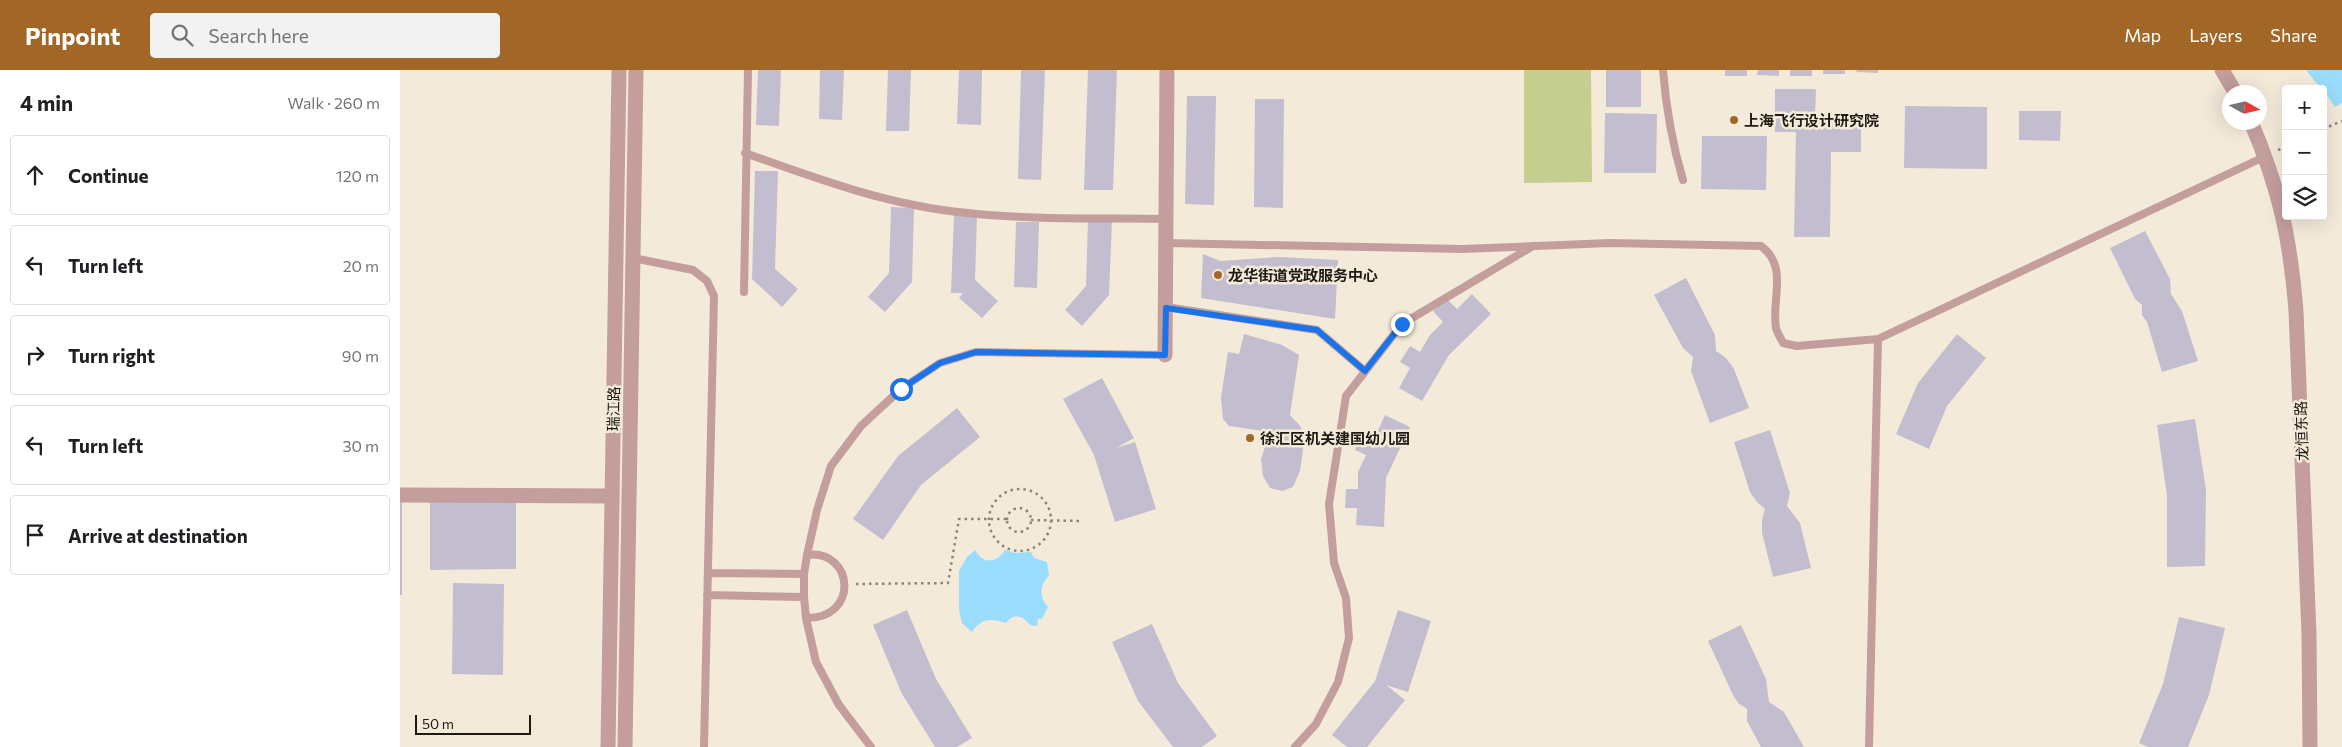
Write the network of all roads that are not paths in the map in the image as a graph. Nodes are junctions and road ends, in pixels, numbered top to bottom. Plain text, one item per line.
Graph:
1 (619, 70) edge
2 (636, 70) edge
3 (748, 70) edge
4 (1166, 70) edge
5 (1663, 70) edge
6 (2222, 70) edge
7 (2231, 85) edge
8 (2255, 130) edge
9 (745, 153) junction
10 (2266, 156) junction
11 (1684, 180) dead end
12 (1166, 219) junction
13 (1166, 244) junction
14 (1535, 245) junction
15 (633, 258) junction
16 (744, 292) dead end
17 (1166, 308) junction
18 (1878, 339) junction
19 (1165, 355) joint
20 (1365, 371) junction
21 (400, 495) edge
22 (612, 496) junction
23 (807, 555) junction
24 (708, 574) junction
25 (804, 574) junction
26 (707, 595) junction
27 (804, 597) junction
28 (806, 618) junction
29 (608, 747) edge
30 (625, 747) edge
31 (704, 747) edge
32 (871, 747) edge
33 (1295, 747) edge
34 (1869, 747) edge
35 (2310, 747) edge

1 - 22 street, 瑞江路
2 - 15 street, 瑞江路
3 - 9 lane
4 - 12 street
5 - 11 lane
6 - 7 street
8 - 10 street, 龙恒东路
9 - 12 lane
9 - 16 lane
10 - 18 lane
10 - 35 street, 龙恒东路
12 - 13 street
13 - 14 lane
13 - 17 street
14 - 18 lane
14 - 20 lane
15 - 24 lane
15 - 30 street, 瑞江路
17 - 19 street
17 - 20 lane
18 - 34 lane
19 - 23 lane
20 - 33 lane
21 - 22 street
22 - 29 street, 瑞江路
23 - 25 lane
23 - 28 lane
24 - 25 lane
24 - 26 lane
25 - 27 lane
26 - 27 lane
26 - 31 lane
27 - 28 lane
28 - 32 lane

